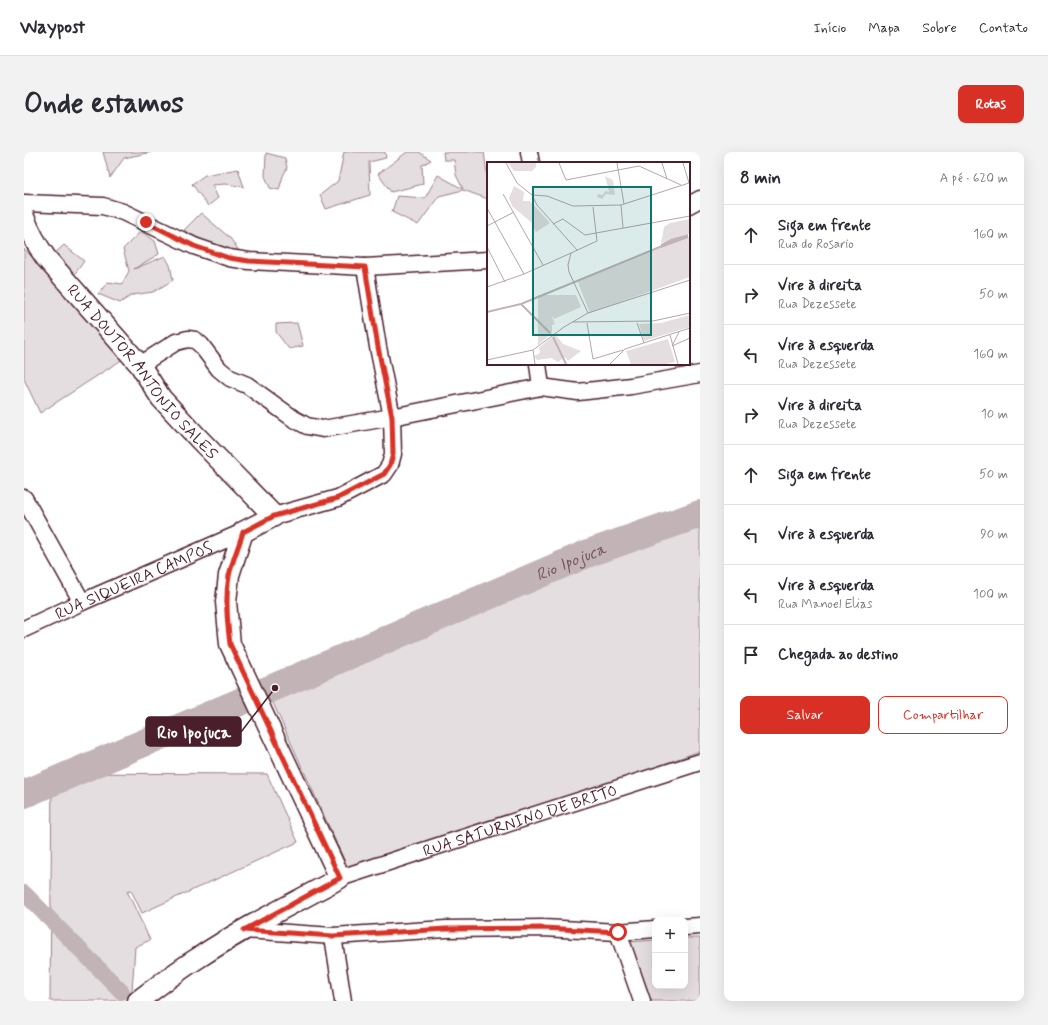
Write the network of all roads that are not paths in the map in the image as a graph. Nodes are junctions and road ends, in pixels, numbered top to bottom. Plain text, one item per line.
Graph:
1 (529, 152) edge
2 (530, 162) edge
3 (700, 199) edge
4 (24, 203) edge
5 (690, 204) edge
6 (24, 217) edge
7 (487, 260) edge
8 (365, 267) junction
9 (140, 365) junction
10 (538, 365) edge
11 (700, 374) edge
12 (541, 387) junction
13 (392, 417) junction
14 (24, 498) edge
15 (274, 516) junction
16 (243, 532) junction
17 (82, 602) junction
18 (24, 629) edge
19 (700, 762) edge
20 (340, 878) junction
21 (700, 926) edge
22 (688, 927) edge
23 (652, 929) edge
24 (244, 930) junction
25 (618, 932) junction
26 (333, 936) junction
27 (138, 1001) edge
28 (343, 1001) edge
29 (642, 1001) edge

1 - 2 street
3 - 5 street
4 - 8 street
6 - 9 street, RUA DOUTOR ANTONIO SALES
7 - 8 street
8 - 13 street
9 - 13 street
9 - 15 street, RUA DOUTOR ANTONIO SALES
10 - 12 street
11 - 12 street
12 - 13 street
13 - 15 street
14 - 17 street
15 - 16 street
16 - 17 street, RUA SIQUEIRA CAMPOS
16 - 20 street
17 - 18 street, RUA SIQUEIRA CAMPOS
19 - 20 street, RUA SATURNINO DE BRITO
20 - 24 street
21 - 22 street
23 - 25 street
24 - 26 street
24 - 27 street
25 - 26 street
25 - 29 street
26 - 28 street

